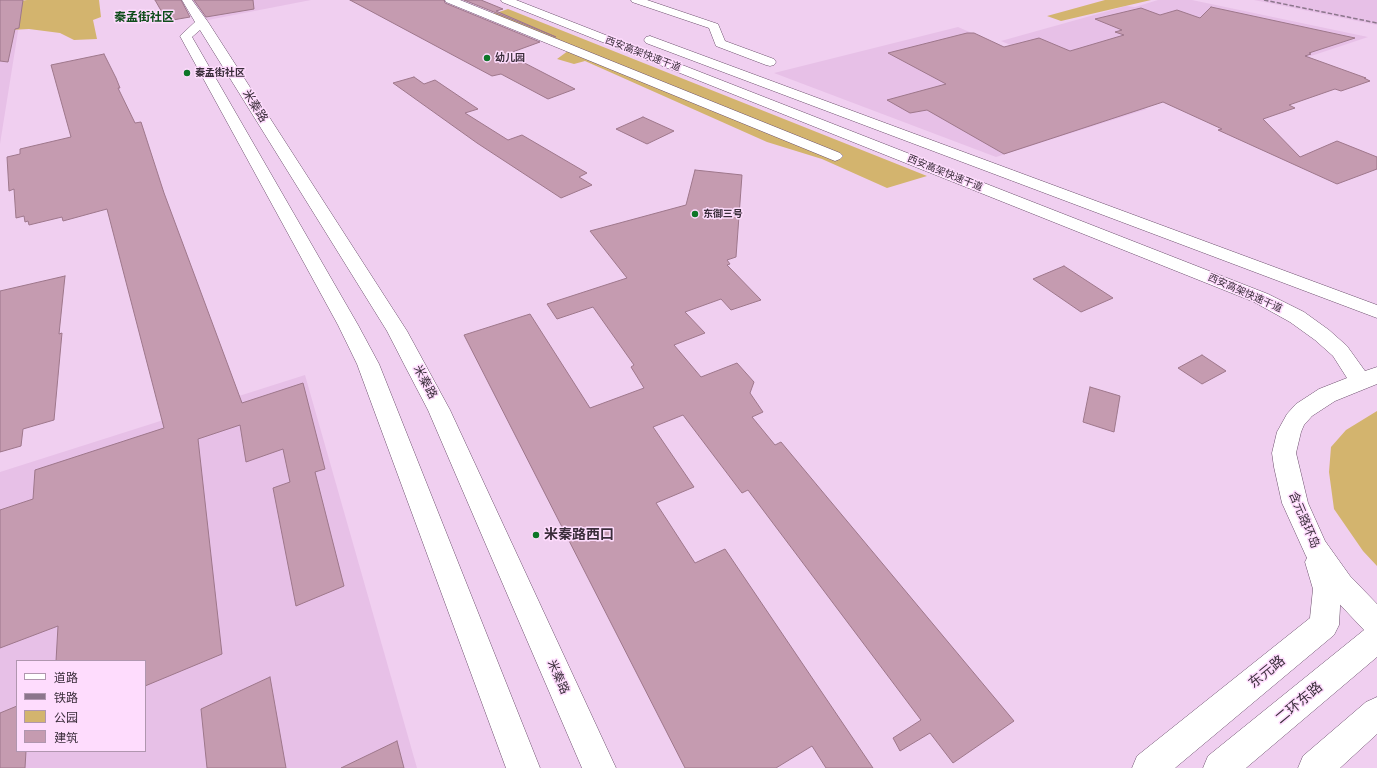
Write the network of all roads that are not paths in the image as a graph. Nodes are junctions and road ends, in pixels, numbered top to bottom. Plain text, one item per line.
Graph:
1 (188, 0) edge
2 (439, 0) edge
3 (450, 0) edge
4 (636, 0) edge
5 (511, 2) edge
6 (202, 22) junction
7 (638, 36) dead end
8 (227, 61) junction
9 (770, 62) dead end
10 (202, 66) junction
11 (738, 127) dead end
12 (835, 156) dead end
13 (1377, 312) edge
14 (1369, 378) edge
15 (1315, 548) junction
16 (1377, 624) edge
17 (1377, 638) edge
18 (1377, 712) edge
19 (1155, 764) edge
20 (523, 768) edge
21 (599, 768) edge
22 (1220, 768) edge
23 (1315, 768) edge

1 - 6 main road, 米秦路
2 - 11 main road
3 - 12 main road
4 - 9 main road
5 - 14 main road, 西安高架快速干道
6 - 8 main road, 米秦路
6 - 10 main road
7 - 13 main road, 西安高架快速干道
8 - 10 main road
8 - 21 main road, 米秦路
10 - 20 main road
14 - 15 main road, 含元路环岛
15 - 16 main road, 含元路环岛
15 - 19 main road, 东元路
17 - 22 main road, 二环东路
18 - 23 main road

